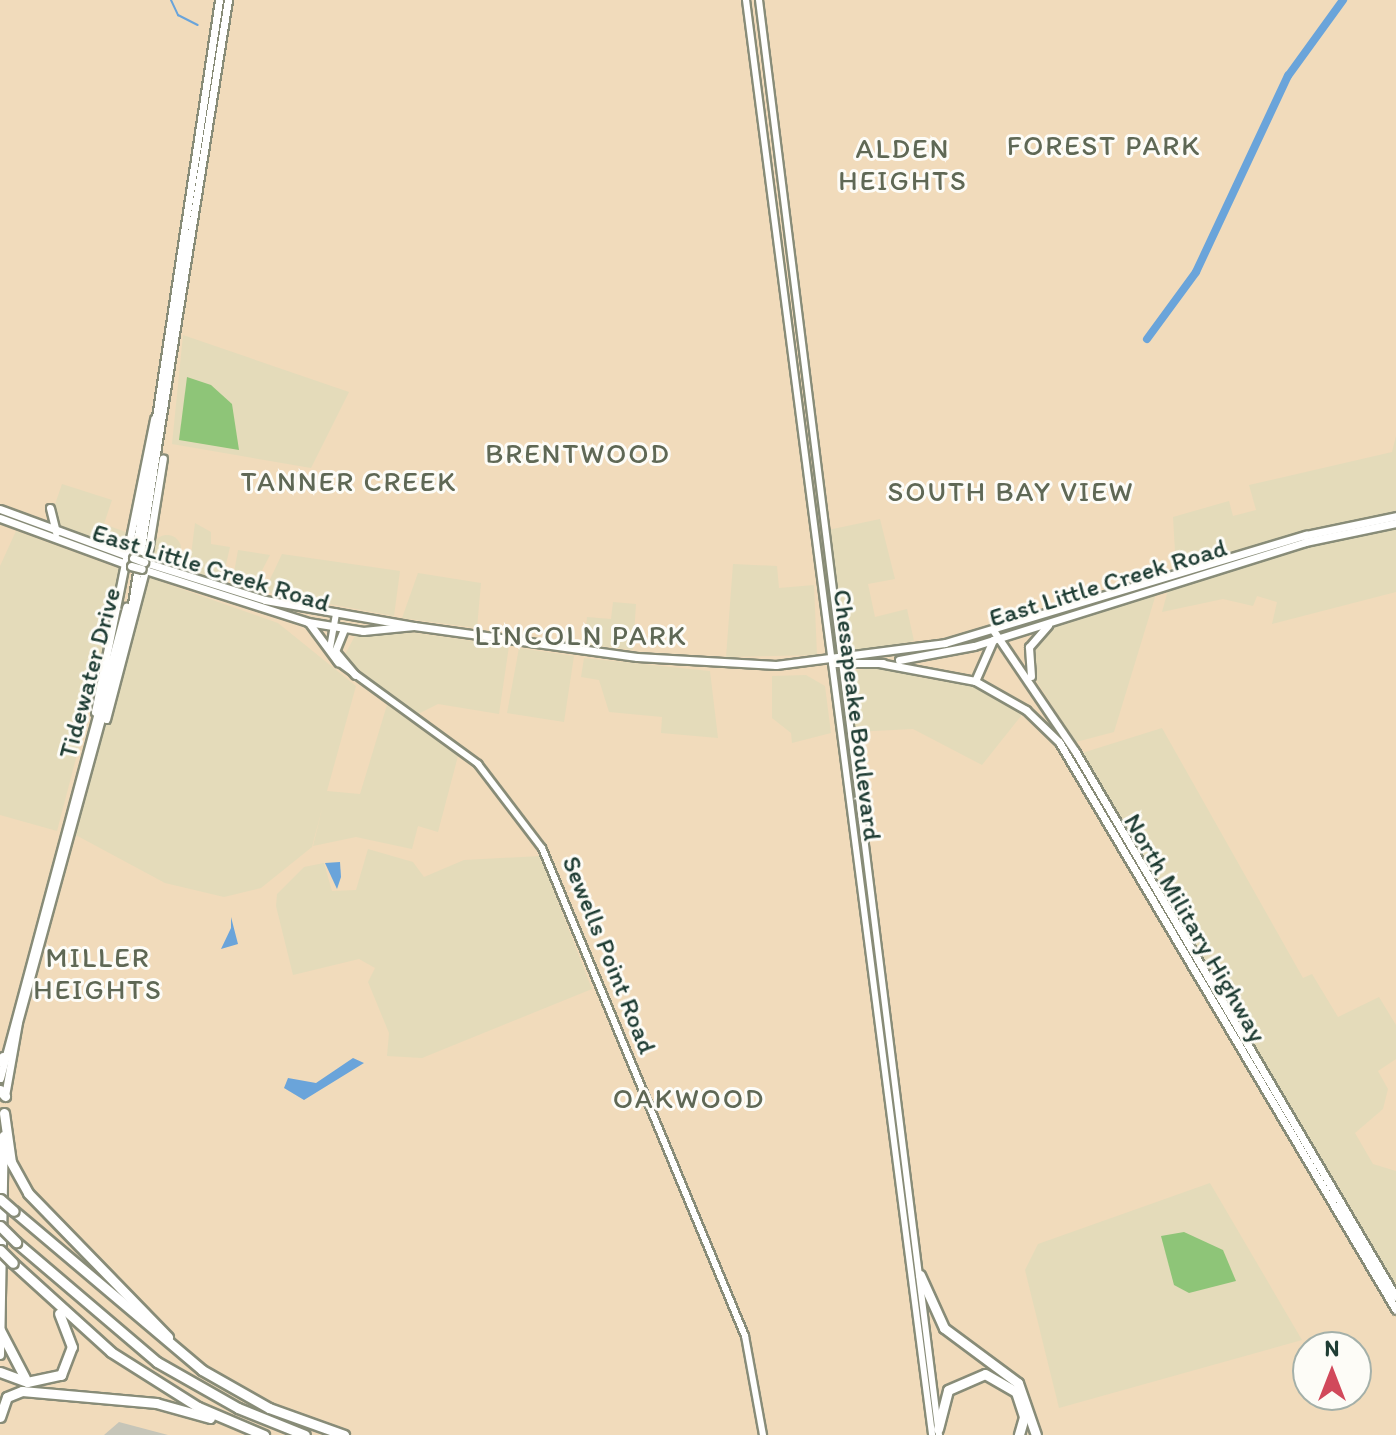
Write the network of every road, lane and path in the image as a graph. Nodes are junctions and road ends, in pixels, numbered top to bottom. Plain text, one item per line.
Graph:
1 (219, 0) edge
2 (228, 0) edge
3 (746, 0) edge
4 (759, 0) edge
5 (170, 379) junction
6 (161, 382) junction
7 (50, 508) dead end
8 (0, 509) edge
9 (1396, 516) edge
10 (0, 518) edge
11 (1396, 523) edge
12 (57, 533) junction
13 (131, 562) junction
14 (144, 566) junction
15 (336, 613) junction
16 (1066, 613) junction
17 (308, 622) junction
18 (414, 626) junction
19 (332, 627) junction
20 (344, 629) junction
21 (993, 630) junction
22 (1002, 637) junction
23 (993, 640) junction
24 (338, 662) junction
25 (830, 663) junction
26 (840, 663) junction
27 (879, 663) junction
28 (982, 665) junction
29 (355, 675) junction
30 (975, 681) junction
31 (1036, 689) junction
32 (996, 691) junction
33 (96, 716) junction
34 (92, 750) junction
35 (1, 1059) edge
36 (0, 1078) edge
37 (3, 1093) edge
38 (4, 1113) junction
39 (1334, 1198) junction
40 (0, 1199) edge
41 (0, 1226) edge
42 (1357, 1238) junction
43 (0, 1250) edge
44 (920, 1275) junction
45 (1396, 1297) edge
46 (53, 1303) junction
47 (1396, 1310) edge
48 (0, 1330) edge
49 (0, 1355) edge
50 (202, 1370) junction
51 (0, 1372) edge
52 (31, 1382) junction
53 (45, 1394) junction
54 (0, 1417) edge
55 (936, 1433) edge
56 (251, 1435) edge
57 (264, 1435) edge
58 (305, 1435) edge
59 (344, 1435) edge
60 (763, 1435) edge
61 (1019, 1435) edge
62 (1036, 1435) edge

1 - 6 main road, Tidewater Drive
2 - 5 main road, Tidewater Drive
3 - 25 main road, Chesapeake Boulevard
4 - 26 main road, Chesapeake Boulevard
5 - 14 main road
5 - 34 main road, Tidewater Drive
6 - 13 main road
6 - 33 main road, Tidewater Drive
7 - 12 main road
8 - 12 main road, East Little Creek Road
9 - 21 main road, East Little Creek Road
10 - 13 main road, East Little Creek Road
11 - 16 main road, East Little Creek Road
12 - 13 main road, East Little Creek Road
13 - 14 main road, East Little Creek Road, bridge
13 - 33 main road
14 - 15 main road, East Little Creek Road
14 - 17 main road, East Little Creek Road
14 - 34 main road
15 - 18 main road, East Little Creek Road
15 - 19 main road
16 - 22 main road, East Little Creek Road
16 - 31 main road
17 - 19 main road, East Little Creek Road
17 - 24 main road
18 - 20 main road, East Little Creek Road
18 - 25 main road, East Little Creek Road
19 - 20 main road, East Little Creek Road
19 - 24 main road
20 - 29 main road
21 - 22 main road, North Military Highway
21 - 23 main road
21 - 26 main road, East Little Creek Road
22 - 23 main road, East Little Creek Road
22 - 31 main road, North Military Highway
23 - 27 main road, East Little Creek Road
23 - 28 main road
24 - 29 main road, Sewells Point Road
25 - 26 main road, East Little Creek Road
25 - 55 main road, Chesapeake Boulevard
26 - 27 main road, East Little Creek Road
26 - 44 main road, Chesapeake Boulevard
27 - 30 main road, North Military Highway
28 - 30 main road
28 - 32 main road
29 - 60 main road, Sewells Point Road
30 - 32 main road, North Military Highway
31 - 39 main road, North Military Highway
32 - 39 main road, North Military Highway
33 - 35 main road, Tidewater Drive
34 - 37 main road, Tidewater Drive
35 - 36 main road, Tidewater Drive
37 - 38 highway, Tidewater Drive
38 - 48 highway, Tidewater Drive
38 - 50 highway
39 - 42 main road, North Military Highway
40 - 50 highway, bridge
41 - 58 highway, bridge
42 - 45 main road, North Military Highway
42 - 47 main road, North Military Highway
43 - 46 highway, bridge
44 - 55 main road, Chesapeake Boulevard
44 - 62 highway
46 - 52 highway
46 - 57 highway
48 - 49 highway, Tidewater Drive
48 - 52 highway
50 - 59 highway
51 - 52 highway
51 - 53 highway
53 - 54 highway
53 - 56 highway
55 - 61 highway

